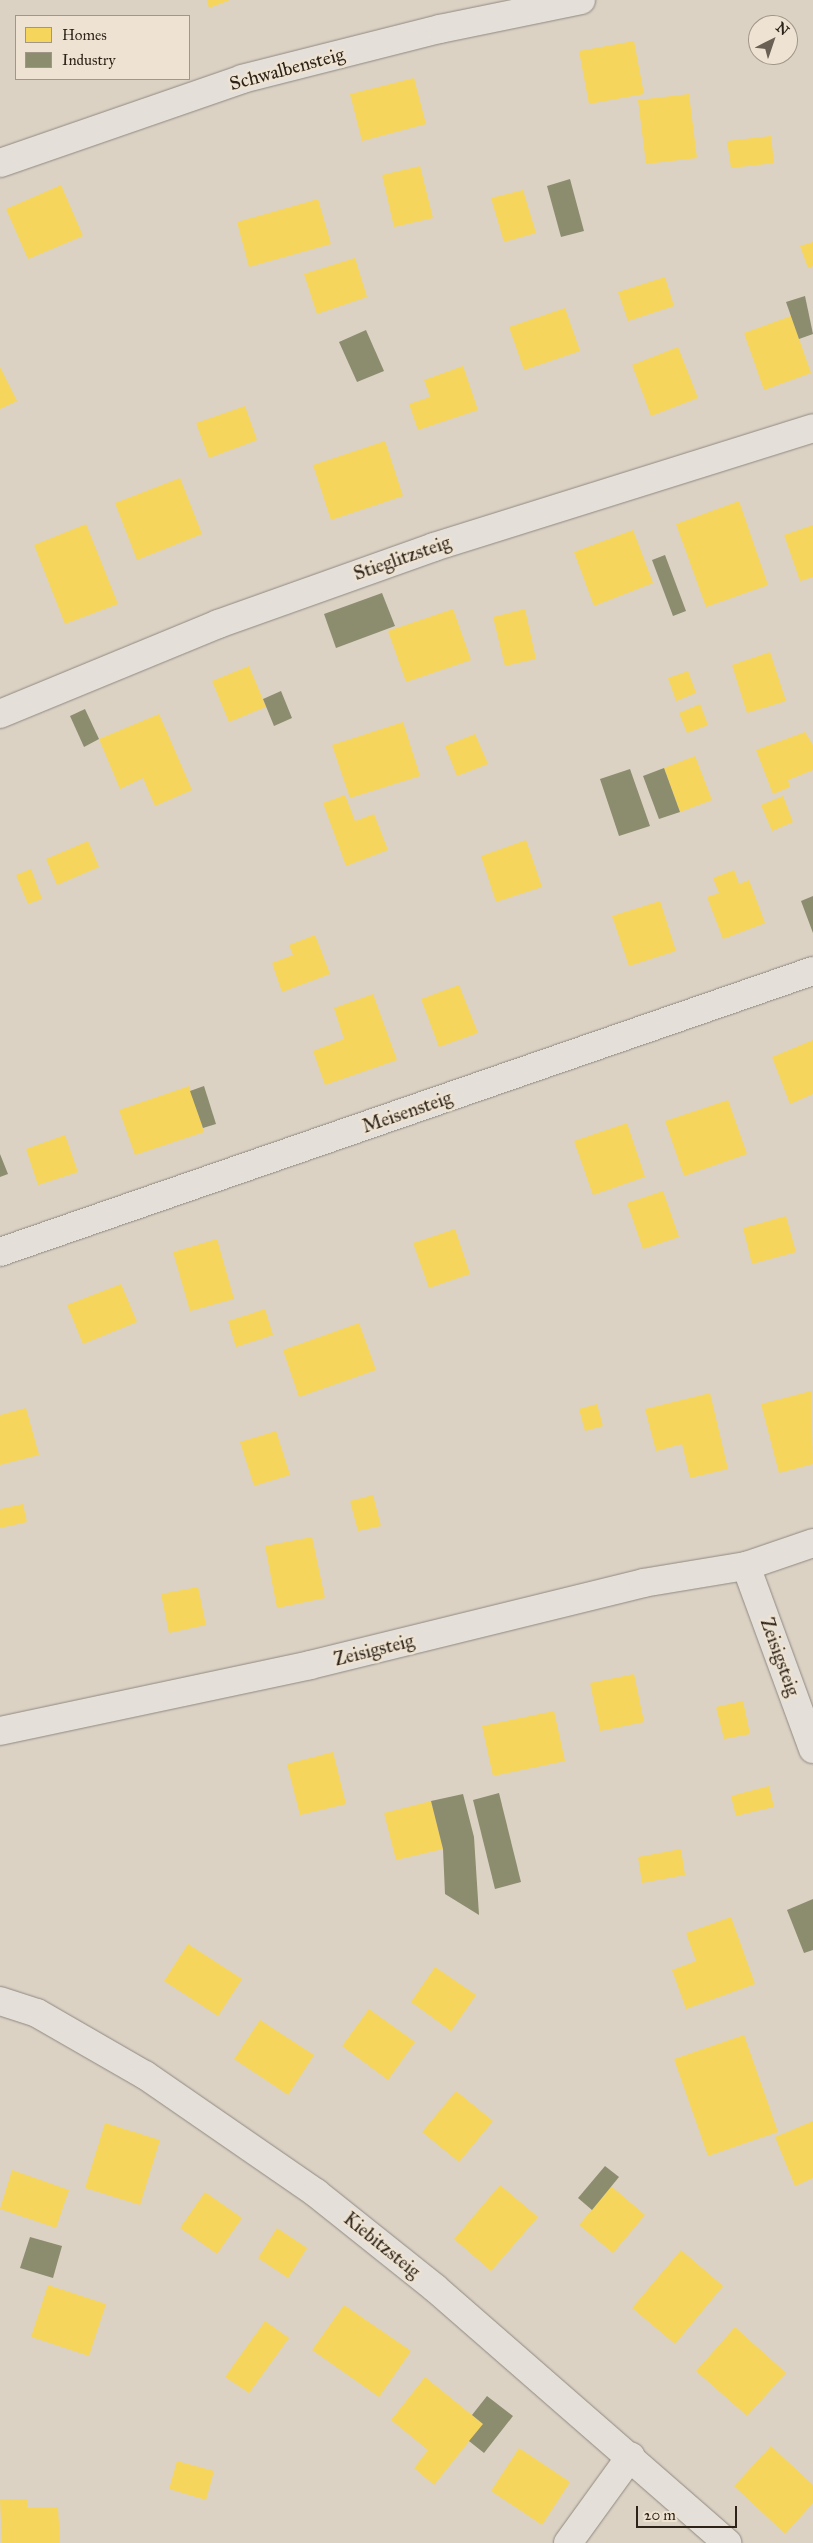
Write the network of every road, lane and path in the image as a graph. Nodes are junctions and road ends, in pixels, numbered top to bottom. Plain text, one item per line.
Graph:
1 (581, 0) edge
2 (0, 163) edge
3 (813, 428) edge
4 (0, 714) edge
5 (813, 971) edge
6 (0, 1252) edge
7 (813, 1543) edge
8 (746, 1566) junction
9 (0, 1730) edge
10 (813, 1749) edge
11 (0, 2001) edge
12 (631, 2456) junction
13 (568, 2543) edge
14 (727, 2543) edge

1 - 2 street, Schwalbensteig
3 - 4 street, Stieglitzsteig
5 - 6 street, Meisensteig
7 - 8 street, Zeisigsteig
8 - 9 street, Zeisigsteig
8 - 10 street, Zeisigsteig
11 - 12 street, Kiebitzsteig
12 - 13 street
12 - 14 street, Kiebitzsteig

